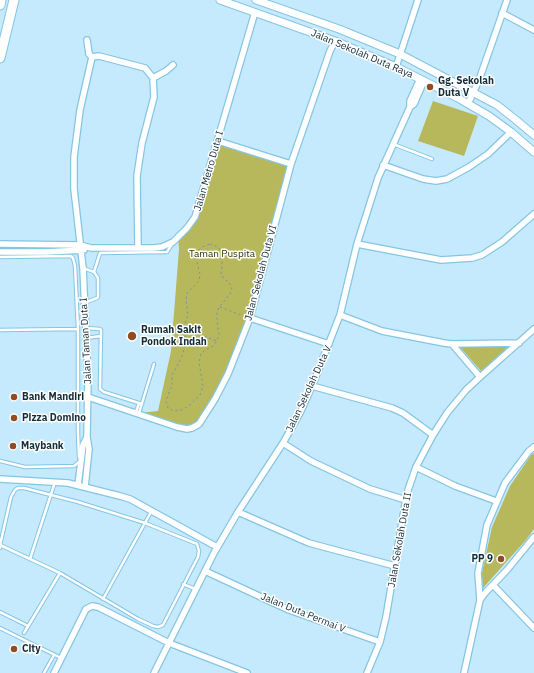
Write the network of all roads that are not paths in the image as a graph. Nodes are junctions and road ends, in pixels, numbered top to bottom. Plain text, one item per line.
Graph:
1 (1, 0) edge
2 (14, 0) edge
3 (220, 0) edge
4 (256, 0) edge
5 (418, 0) edge
6 (507, 0) edge
7 (0, 5) edge
8 (255, 12) junction
9 (502, 13) junction
10 (534, 30) edge
11 (87, 40) dead end
12 (335, 41) junction
13 (400, 54) junction
14 (92, 57) junction
15 (0, 58) edge
16 (173, 65) dead end
17 (396, 66) junction
18 (153, 78) junction
19 (422, 80) junction
20 (474, 93) junction
21 (468, 104) junction
22 (511, 132) junction
23 (534, 135) edge
24 (218, 141) junction
25 (393, 144) junction
26 (534, 152) edge
27 (432, 159) dead end
28 (290, 164) junction
29 (383, 165) junction
30 (534, 214) edge
31 (173, 242) junction
32 (0, 244) edge
33 (16, 244) junction
34 (46, 244) junction
35 (357, 244) junction
36 (80, 245) junction
37 (92, 248) junction
38 (138, 248) junction
39 (80, 251) junction
40 (0, 252) edge
41 (15, 252) junction
42 (46, 254) junction
43 (0, 257) edge
44 (82, 268) junction
45 (94, 272) junction
46 (84, 303) junction
47 (340, 315) junction
48 (250, 318) junction
49 (85, 328) junction
50 (78, 329) junction
51 (534, 329) edge
52 (0, 330) edge
53 (101, 336) junction
54 (85, 338) junction
55 (520, 343) junction
56 (330, 344) junction
57 (452, 344) junction
58 (154, 364) dead end
59 (480, 376) junction
60 (312, 386) junction
61 (88, 397) junction
62 (140, 403) junction
63 (137, 413) junction
64 (432, 435) junction
65 (87, 437) junction
66 (284, 443) junction
67 (534, 447) edge
68 (0, 461) edge
69 (416, 467) junction
70 (0, 479) edge
71 (55, 482) junction
72 (78, 485) junction
73 (85, 487) junction
74 (51, 495) junction
75 (406, 500) junction
76 (496, 501) junction
77 (151, 511) junction
78 (238, 512) junction
79 (145, 523) junction
80 (534, 537) edge
81 (0, 546) edge
82 (217, 547) junction
83 (30, 559) junction
84 (395, 566) junction
85 (204, 571) junction
86 (60, 573) junction
87 (183, 584) junction
88 (493, 585) junction
89 (195, 590) junction
90 (103, 599) junction
91 (480, 600) junction
92 (0, 612) edge
93 (28, 626) junction
94 (0, 628) edge
95 (534, 628) edge
96 (24, 633) dead end
97 (380, 642) junction
98 (169, 643) junction
99 (54, 655) junction
100 (52, 658) junction
101 (60, 660) junction
102 (44, 673) edge
103 (54, 673) edge
104 (154, 673) edge
105 (247, 673) edge
106 (367, 673) edge
107 (464, 673) edge

1 - 7 highway
2 - 15 highway
3 - 8 street, Jalan Sekolah Duta Raya
4 - 13 street, Jalan Sekolah Duta Raya
5 - 13 street
6 - 9 street
8 - 12 street, Jalan Sekolah Duta Raya
8 - 24 street, Jalan Metro Duta I
9 - 10 street
9 - 20 street
11 - 14 street
12 - 17 street, Jalan Sekolah Duta Raya
12 - 28 street, Jalan Sekolah Duta VI
13 - 17 street
13 - 20 street, Jalan Sekolah Duta Raya
14 - 18 street
14 - 36 street, Jalan Taman Duta I
16 - 18 street
17 - 19 street, Jalan Sekolah Duta Raya
18 - 38 street
19 - 21 street, Jalan Sekolah Duta Raya
19 - 25 street, Jalan Sekolah Duta V
20 - 21 street
20 - 23 street, Jalan Sekolah Duta Raya
21 - 22 street, Jalan Sekolah Duta Raya
22 - 26 street, Jalan Sekolah Duta Raya
22 - 29 street
24 - 28 street
24 - 31 street, Jalan Metro Duta I
25 - 27 lane
25 - 29 street, Jalan Sekolah Duta V
28 - 48 street, Jalan Sekolah Duta VI
29 - 35 street, Jalan Sekolah Duta V
30 - 35 street
31 - 38 street, Jalan Metro Duta I
31 - 45 lane
32 - 33 street, Jalan Metro Duta I
33 - 34 street, Jalan Metro Duta I
33 - 41 street
34 - 36 street, Jalan Metro Duta I
34 - 42 street
35 - 47 street, Jalan Sekolah Duta V
36 - 37 street, Jalan Metro Duta I
36 - 39 street, Jalan Taman Duta I
37 - 38 street, Jalan Metro Duta I
37 - 39 street, Jalan Metro Duta I
39 - 42 street, Jalan Metro Duta I
39 - 44 street, Jalan Taman Duta I
40 - 41 street, Jalan Metro Duta I
41 - 42 street, Jalan Metro Duta I
42 - 43 lane
42 - 50 lane
44 - 45 lane
44 - 46 street, Jalan Taman Duta I
45 - 46 lane
46 - 49 street, Jalan Taman Duta I
47 - 56 street, Jalan Sekolah Duta V
47 - 57 street
48 - 56 street
48 - 63 street, Jalan Sekolah Duta VI
49 - 53 lane
49 - 54 street, Jalan Taman Duta I
50 - 52 lane
50 - 68 lane
51 - 55 street, Jalan Sekolah Duta II
53 - 54 lane
53 - 62 lane
54 - 61 street, Jalan Taman Duta I
55 - 57 street
55 - 59 street, Jalan Sekolah Duta II
56 - 60 street, Jalan Sekolah Duta V
57 - 59 street
58 - 62 lane
59 - 64 street, Jalan Sekolah Duta II
60 - 64 street
60 - 66 street, Jalan Sekolah Duta V
61 - 63 street, Jalan Sekolah Duta VI
61 - 65 street, Jalan Taman Duta I
62 - 63 lane
64 - 69 street, Jalan Sekolah Duta II
65 - 72 street, Jalan Taman Duta I
65 - 73 street, Jalan Taman Duta I
66 - 75 street
66 - 78 street, Jalan Sekolah Duta V
67 - 76 street
69 - 75 street, Jalan Sekolah Duta II
69 - 76 street
70 - 71 street
71 - 72 street
71 - 74 lane
72 - 73 street
73 - 77 street
74 - 79 lane
74 - 81 lane
74 - 83 lane
75 - 84 street, Jalan Sekolah Duta II
76 - 91 street
77 - 79 lane
77 - 82 street
78 - 82 street, Jalan Sekolah Duta V
78 - 84 street
79 - 87 lane
79 - 90 lane
80 - 88 street
81 - 83 lane
82 - 85 street, Jalan Sekolah Duta V
83 - 86 lane
84 - 97 street, Jalan Sekolah Duta II
85 - 89 street, Jalan Sekolah Duta V
85 - 97 street, Jalan Duta Permai V
86 - 90 lane
86 - 93 lane
87 - 89 lane
87 - 90 lane
88 - 91 street
88 - 95 street
89 - 98 street, Jalan Sekolah Duta V
91 - 107 street
92 - 93 lane
93 - 96 lane
94 - 99 lane
97 - 106 street, Jalan Sekolah Duta II
98 - 101 street
98 - 104 street, Jalan Sekolah Duta V
98 - 105 street
99 - 100 lane
99 - 101 lane
100 - 101 lane
100 - 102 lane
101 - 103 street

